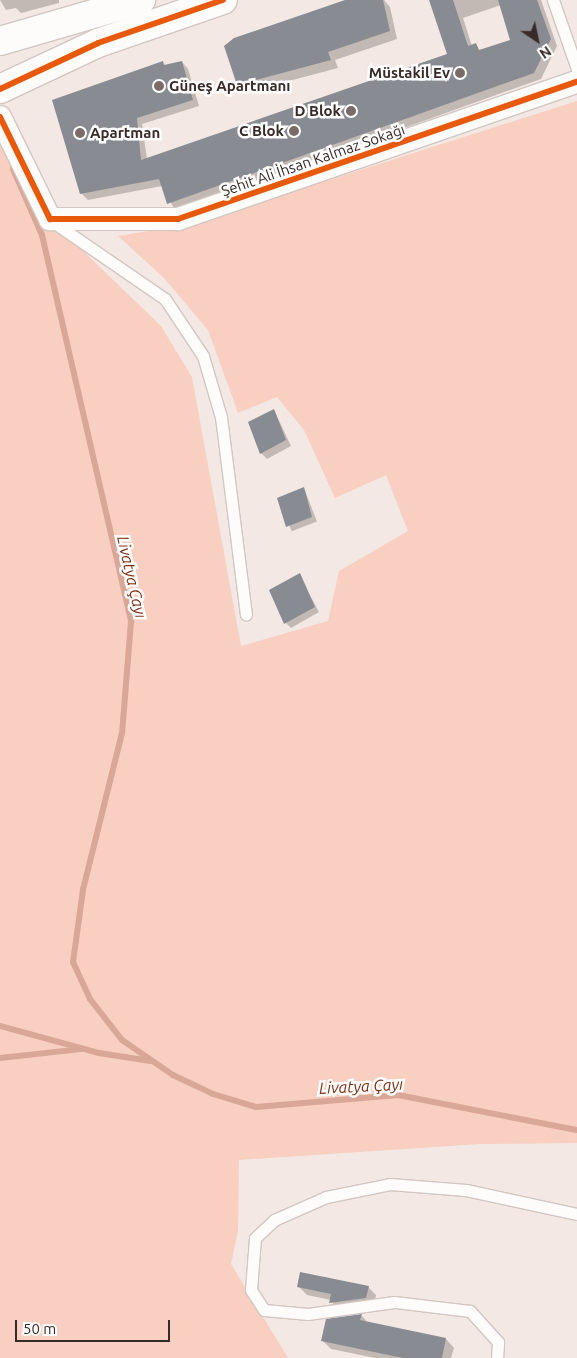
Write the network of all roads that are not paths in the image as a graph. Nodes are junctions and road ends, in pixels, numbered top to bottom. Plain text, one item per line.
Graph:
1 (141, 0) edge
2 (223, 0) edge
3 (553, 0) edge
4 (0, 40) edge
5 (577, 69) edge
6 (577, 82) edge
7 (0, 89) edge
8 (0, 117) edge
9 (50, 219) junction
10 (246, 614) dead end
11 (577, 1214) edge
12 (497, 1358) edge

1 - 4 street
2 - 7 street
3 - 5 lane
6 - 9 street, Şehit Ali İhsan Kalmaz Sokağı
8 - 9 street
9 - 10 lane
11 - 12 lane

